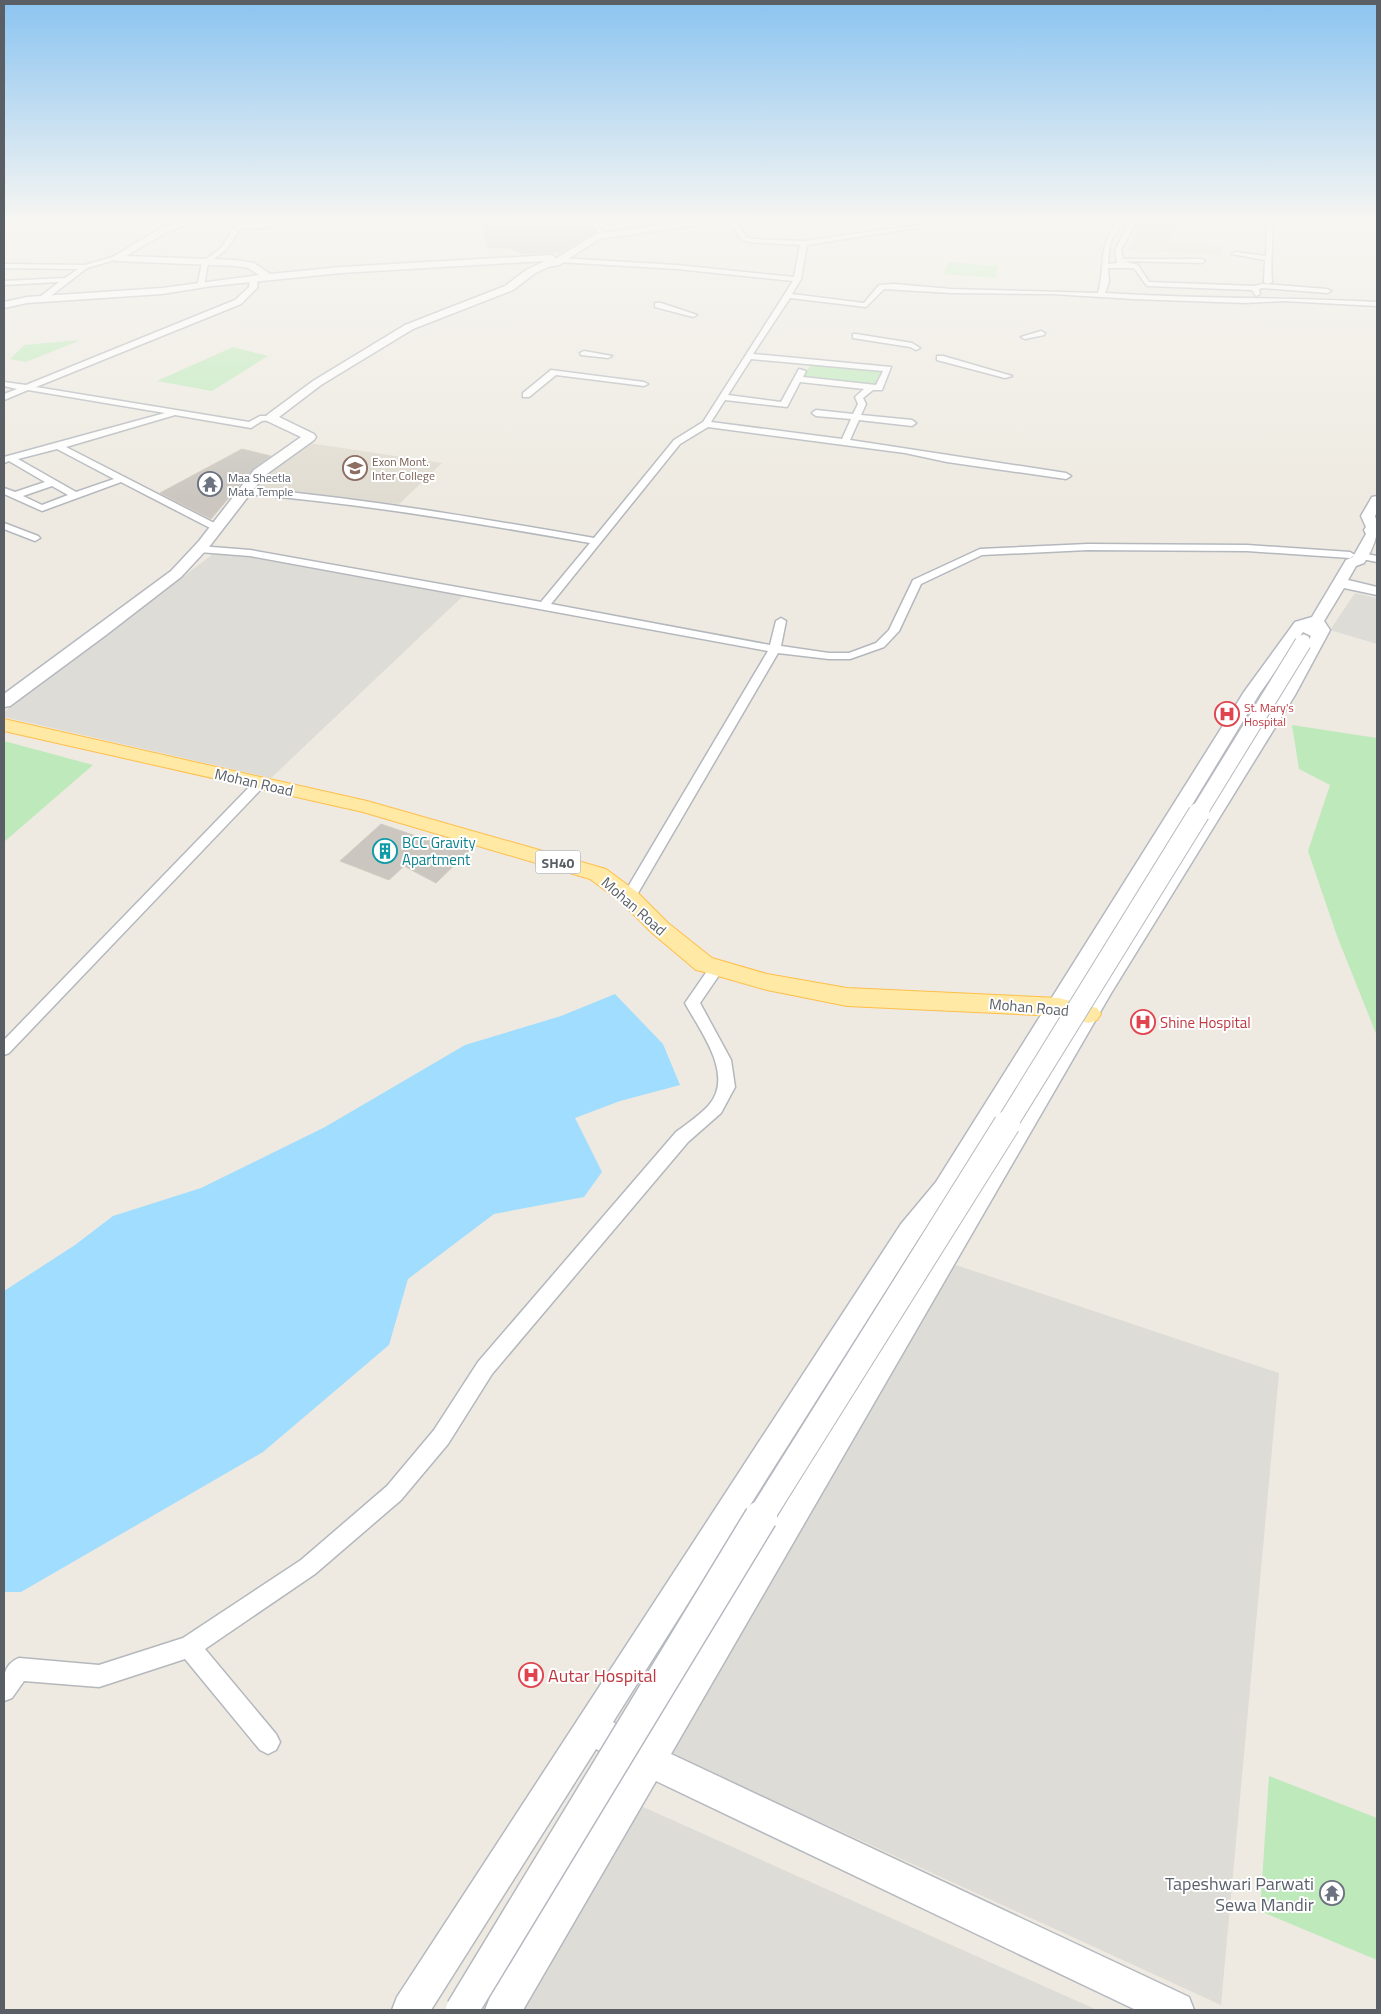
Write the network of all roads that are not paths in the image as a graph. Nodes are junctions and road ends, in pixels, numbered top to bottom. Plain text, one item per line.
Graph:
1 (214, 312) edge
2 (449, 312) edge
3 (683, 312) edge
4 (777, 312) edge
5 (694, 315) dead end
6 (1041, 333) dead end
7 (856, 336) dead end
8 (1025, 337) dead end
9 (916, 348) dead end
10 (584, 354) dead end
11 (608, 356) dead end
12 (748, 356) junction
13 (940, 358) dead end
14 (807, 361) junction
15 (1008, 376) dead end
16 (798, 379) junction
17 (4, 384) edge
18 (644, 384) dead end
19 (871, 387) junction
20 (28, 388) junction
21 (526, 395) dead end
22 (4, 397) edge
23 (723, 397) junction
24 (175, 412) junction
25 (816, 413) dead end
26 (271, 418) junction
27 (856, 418) junction
28 (912, 423) dead end
29 (706, 424) junction
30 (845, 442) junction
31 (58, 446) junction
32 (7, 459) edge
33 (1066, 476) dead end
34 (122, 479) junction
35 (52, 483) junction
36 (4, 491) edge
37 (245, 491) junction
38 (14, 496) junction
39 (76, 496) junction
40 (1377, 500) edge
41 (4, 526) edge
42 (1375, 526) edge
43 (217, 528) junction
44 (35, 538) dead end
45 (597, 541) junction
46 (199, 549) junction
47 (1357, 553) junction
48 (1377, 559) edge
49 (1344, 583) junction
50 (1377, 591) edge
51 (543, 606) junction
52 (1316, 620) junction
53 (781, 621) dead end
54 (775, 649) junction
55 (4, 702) edge
56 (4, 725) edge
57 (260, 783) junction
58 (629, 897) junction
59 (717, 968) junction
60 (1059, 1007) junction
61 (1089, 1014) junction
62 (4, 1049) edge
63 (189, 1647) junction
64 (4, 1690) edge
65 (590, 1727) junction
66 (268, 1742) dead end
67 (651, 1762) junction
68 (410, 2010) edge
69 (462, 2010) edge
70 (504, 2010) edge
71 (1176, 2010) edge

1 - 20 street
2 - 26 main road
3 - 5 street
4 - 12 street
6 - 8 street
7 - 9 street
10 - 11 street
12 - 14 street
12 - 23 street
13 - 15 street
14 - 16 street
14 - 19 street
16 - 19 street
16 - 23 street
17 - 20 street
18 - 21 street
19 - 27 street
20 - 22 street
20 - 24 street
23 - 29 street
24 - 26 street
24 - 31 street
25 - 27 street
26 - 37 main road
27 - 28 street
27 - 30 street
29 - 30 street
29 - 45 street
30 - 33 street
31 - 32 street
31 - 34 street
32 - 35 street
34 - 39 street
34 - 43 street
35 - 38 street
35 - 39 street
36 - 38 street
37 - 43 main road
37 - 45 street
38 - 39 street
40 - 42 main road
41 - 44 street
42 - 47 main road
43 - 46 main road
45 - 51 street
46 - 51 street
46 - 55 main road
47 - 48 street
47 - 49 main road
47 - 54 street
49 - 50 main road
49 - 52 main road
51 - 54 street
52 - 60 main road
52 - 61 main road
52 - 69 main road, bridge
53 - 54 street
54 - 58 street
56 - 57 main road, Mohan Road / SH40
57 - 58 main road, Mohan Road / SH40
57 - 62 street
58 - 59 main road, Mohan Road / SH40
59 - 60 main road, Mohan Road / SH40
59 - 63 street
60 - 61 main road, Mohan Road / SH40
60 - 65 main road
61 - 67 main road
63 - 64 street
63 - 66 street
65 - 67 main road
65 - 68 main road
67 - 70 main road
67 - 71 main road

